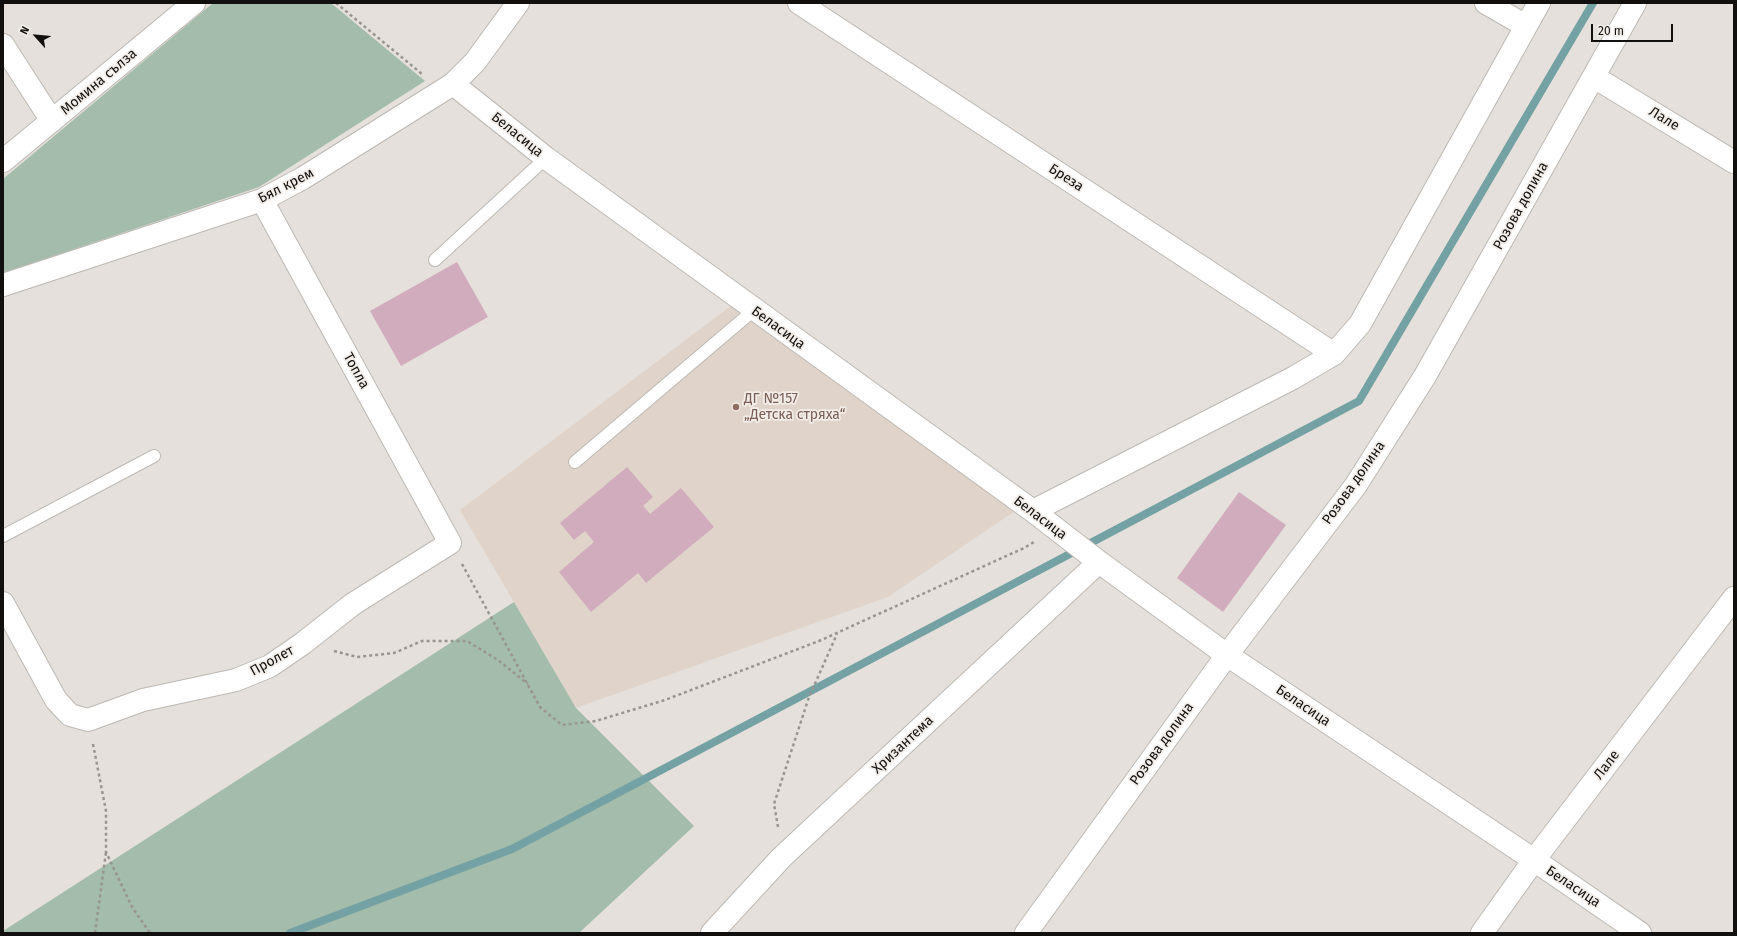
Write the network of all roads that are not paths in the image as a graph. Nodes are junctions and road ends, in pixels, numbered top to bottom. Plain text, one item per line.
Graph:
1 (194, 3) edge
2 (518, 3) edge
3 (799, 3) edge
4 (1486, 3) edge
5 (1539, 3) edge
6 (1635, 3) edge
7 (1526, 26) junction
8 (3, 45) edge
9 (1594, 77) junction
10 (448, 87) junction
11 (52, 121) junction
12 (546, 158) junction
13 (3, 161) edge
14 (1734, 162) edge
15 (262, 200) junction
16 (435, 260) dead end
17 (3, 285) edge
18 (754, 310) junction
19 (1334, 354) junction
20 (154, 456) dead end
21 (575, 462) dead end
22 (1033, 512) junction
23 (3, 536) edge
24 (450, 543) joint
25 (1099, 562) junction
26 (1734, 598) edge
27 (3, 603) edge
28 (1227, 655) junction
29 (1534, 860) junction
30 (712, 933) edge
31 (1026, 933) edge
32 (1482, 933) edge
33 (1640, 933) edge

1 - 11 street, Момина сълза
2 - 10 street, Бял крем
3 - 19 street, Бреза
4 - 7 street
5 - 7 street
6 - 9 street, Розова долина
7 - 19 street
8 - 11 street
9 - 14 street, Лале
9 - 28 street, Розова долина
10 - 12 street, Беласица
10 - 15 street, Бял крем
11 - 13 street, Момина сълза
12 - 16 lane
12 - 18 street, Беласица
15 - 17 street, Бял крем
15 - 24 street, Топла
18 - 21 lane
18 - 22 street, Беласица
19 - 22 street
20 - 23 lane
22 - 25 street, Беласица
24 - 27 street, Пролет
25 - 28 street, Беласица
25 - 30 street, Хризантема
26 - 29 street, Лале
28 - 29 street, Беласица
28 - 31 street, Розова долина
29 - 32 street, Лале
29 - 33 street, Беласица

